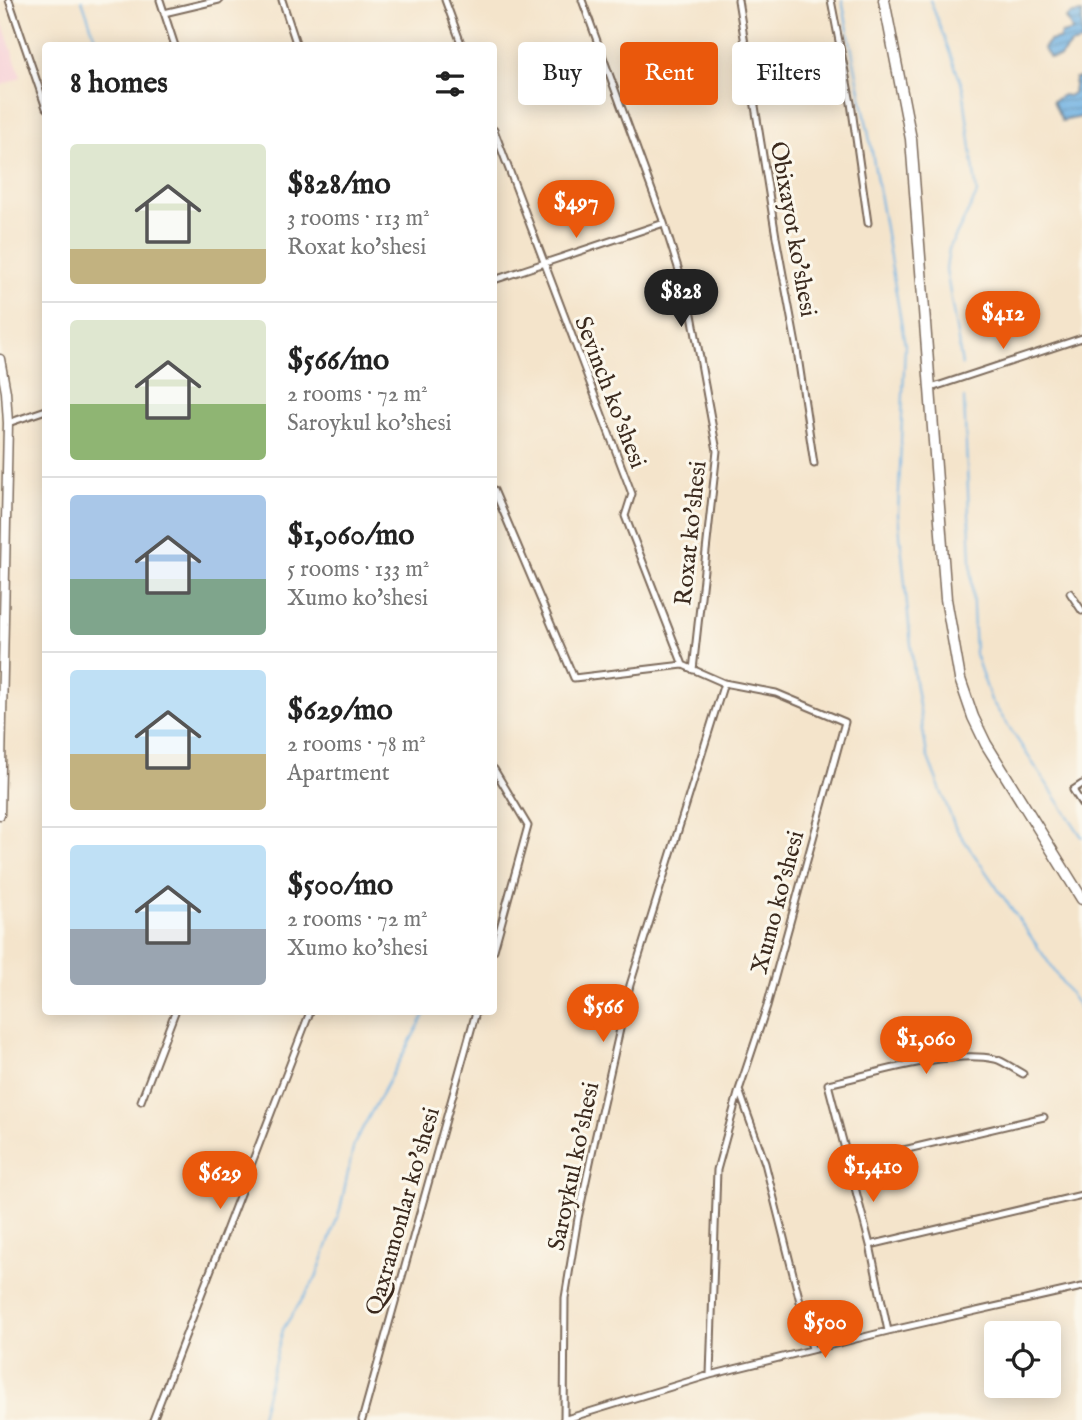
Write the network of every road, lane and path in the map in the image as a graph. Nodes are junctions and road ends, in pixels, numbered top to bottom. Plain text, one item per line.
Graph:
1 (9, 0) edge
2 (160, 0) edge
3 (219, 0) edge
4 (282, 0) edge
5 (445, 0) edge
6 (582, 0) edge
7 (738, 0) edge
8 (831, 0) edge
9 (884, 0) edge
10 (164, 13) junction
11 (174, 42) edge
12 (296, 42) edge
13 (461, 42) edge
14 (42, 96) edge
15 (497, 138) edge
16 (664, 223) junction
17 (868, 223) dead end
18 (544, 264) junction
19 (497, 279) edge
20 (1082, 338) edge
21 (0, 359) edge
22 (931, 388) junction
23 (42, 411) edge
24 (8, 423) junction
25 (814, 464) dead end
26 (497, 497) edge
27 (1070, 593) dead end
28 (1082, 611) edge
29 (683, 665) junction
30 (693, 670) junction
31 (724, 683) junction
32 (497, 774) edge
33 (1082, 784) edge
34 (1082, 804) edge
35 (0, 815) edge
36 (1082, 899) edge
37 (497, 939) edge
38 (174, 1015) edge
39 (309, 1015) edge
40 (475, 1015) edge
41 (1023, 1074) dead end
42 (739, 1090) junction
43 (141, 1101) dead end
44 (1044, 1117) dead end
45 (848, 1163) junction
46 (1082, 1195) edge
47 (870, 1245) junction
48 (1082, 1287) edge
49 (888, 1331) junction
50 (812, 1349) junction
51 (710, 1375) junction
52 (153, 1420) edge
53 (362, 1420) edge
54 (563, 1420) edge

1 - 14 street
2 - 10 street
3 - 10 street
4 - 12 street
5 - 13 street
6 - 16 street, Roxat ko'shesi
7 - 25 street, Obixayot ko'shesi
8 - 17 street
9 - 22 highway
10 - 11 street
15 - 18 street, Sevinch ko'shesi
16 - 18 street
16 - 30 street, Roxat ko'shesi
18 - 19 street
18 - 29 street, Sevinch ko'shesi
20 - 22 street
21 - 24 street
22 - 36 highway
23 - 24 street
24 - 35 street
26 - 29 street
27 - 28 street
29 - 30 street
30 - 31 street
31 - 42 street, Xumo ko'shesi
31 - 54 street, Saroykul ko'shesi
32 - 37 street
33 - 34 street
38 - 43 street
39 - 52 street
40 - 53 street, Qaxramonlar ko'shesi
41 - 45 street
42 - 50 street
42 - 51 street, Xumo ko'shesi
44 - 45 street
45 - 47 street
46 - 47 street
47 - 49 street
48 - 49 street
49 - 50 street
50 - 51 street
51 - 54 street

